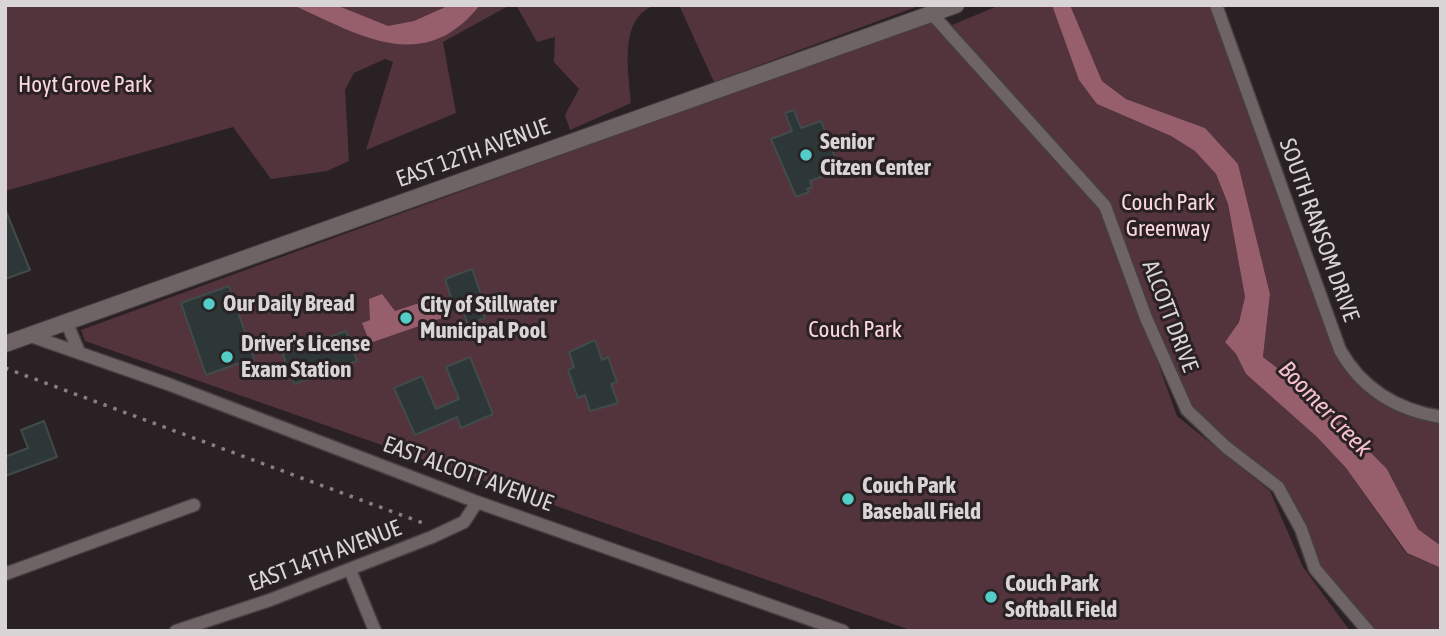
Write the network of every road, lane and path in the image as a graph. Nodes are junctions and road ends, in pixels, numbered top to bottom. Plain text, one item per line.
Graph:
1 (956, 5) edge
2 (1216, 5) edge
3 (932, 14) junction
4 (66, 321) junction
5 (28, 335) junction
6 (5, 344) edge
7 (79, 352) junction
8 (1441, 417) edge
9 (477, 502) junction
10 (194, 505) dead end
11 (350, 569) junction
12 (5, 574) edge
13 (180, 630) edge
14 (375, 631) edge
15 (844, 631) edge
16 (1368, 631) edge

1 - 3 street, EAST 12TH AVENUE
2 - 8 street, SOUTH RANSOM DRIVE
3 - 4 street, EAST 12TH AVENUE
3 - 16 street, ALCOTT DRIVE
4 - 5 street, EAST 12TH AVENUE
4 - 7 street
5 - 6 street, EAST 12TH AVENUE
5 - 7 street, EAST ALCOTT AVENUE
7 - 9 street, EAST ALCOTT AVENUE
9 - 11 street, EAST 14TH AVENUE
9 - 15 street, EAST ALCOTT AVENUE
10 - 12 street
11 - 13 street, EAST 14TH AVENUE
11 - 14 street

